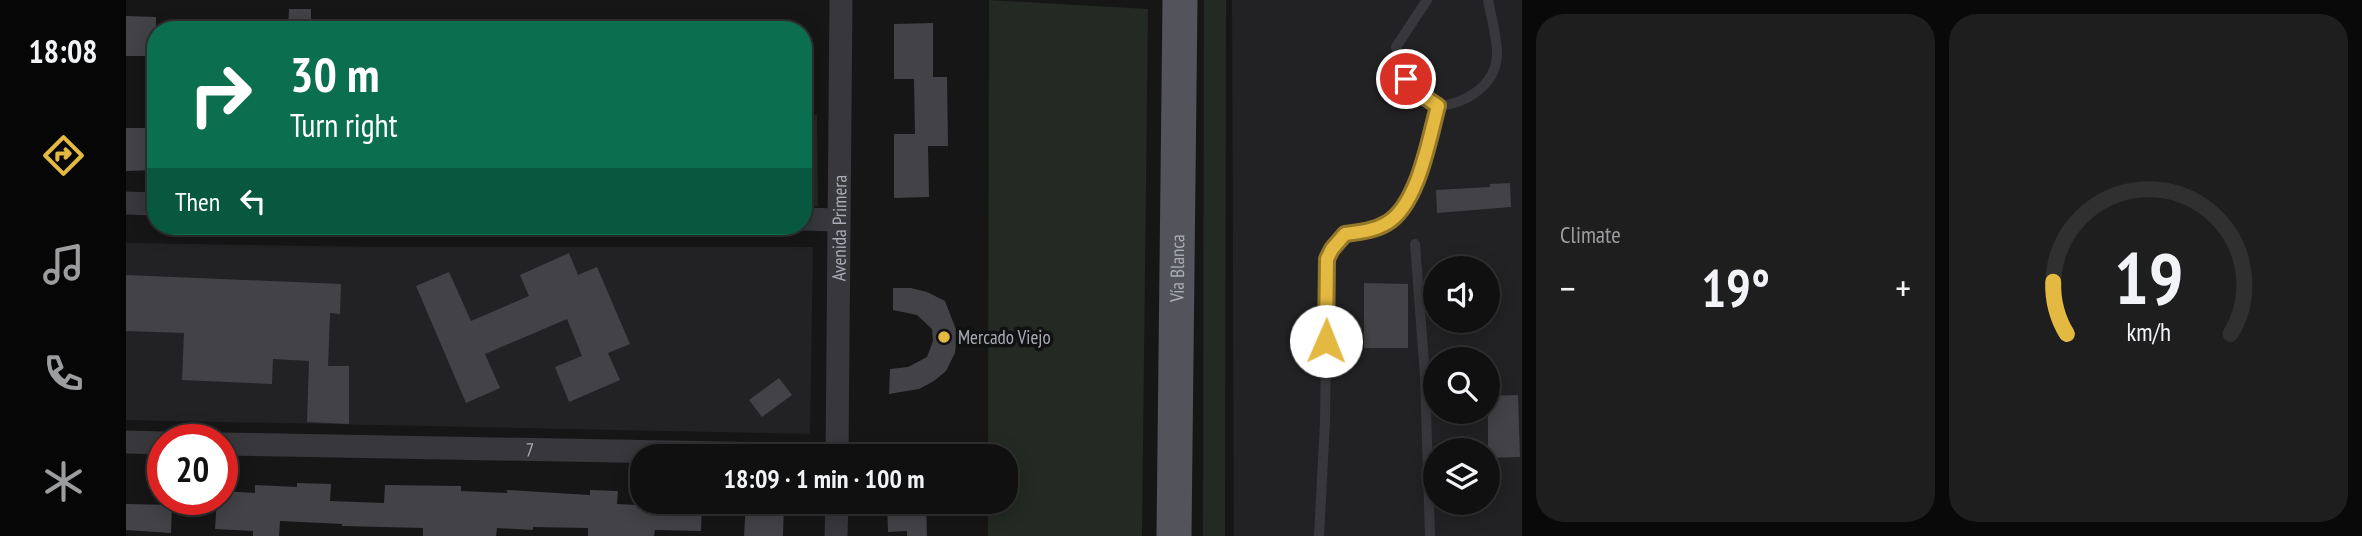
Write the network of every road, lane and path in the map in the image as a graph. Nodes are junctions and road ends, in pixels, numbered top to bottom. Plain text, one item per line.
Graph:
1 (841, 0) edge
2 (1180, 0) edge
3 (1427, 0) edge
4 (1488, 0) edge
5 (1438, 106) junction
6 (126, 203) edge
7 (147, 204) edge
8 (812, 219) edge
9 (838, 220) junction
10 (1415, 244) dead end
11 (126, 442) edge
12 (147, 443) edge
13 (238, 444) edge
14 (838, 444) edge
15 (630, 452) edge
16 (837, 514) edge
17 (836, 536) edge
18 (1174, 536) edge
19 (1319, 536) edge
20 (1430, 536) edge

1 - 9 street, Avenida Primera
2 - 18 main road, Vía Blanca
3 - 5 lane
4 - 5 lane
5 - 19 lane
6 - 7 street
8 - 9 street
9 - 14 street, Avenida Primera
10 - 20 lane
11 - 12 street
13 - 15 street, 7
16 - 17 street

